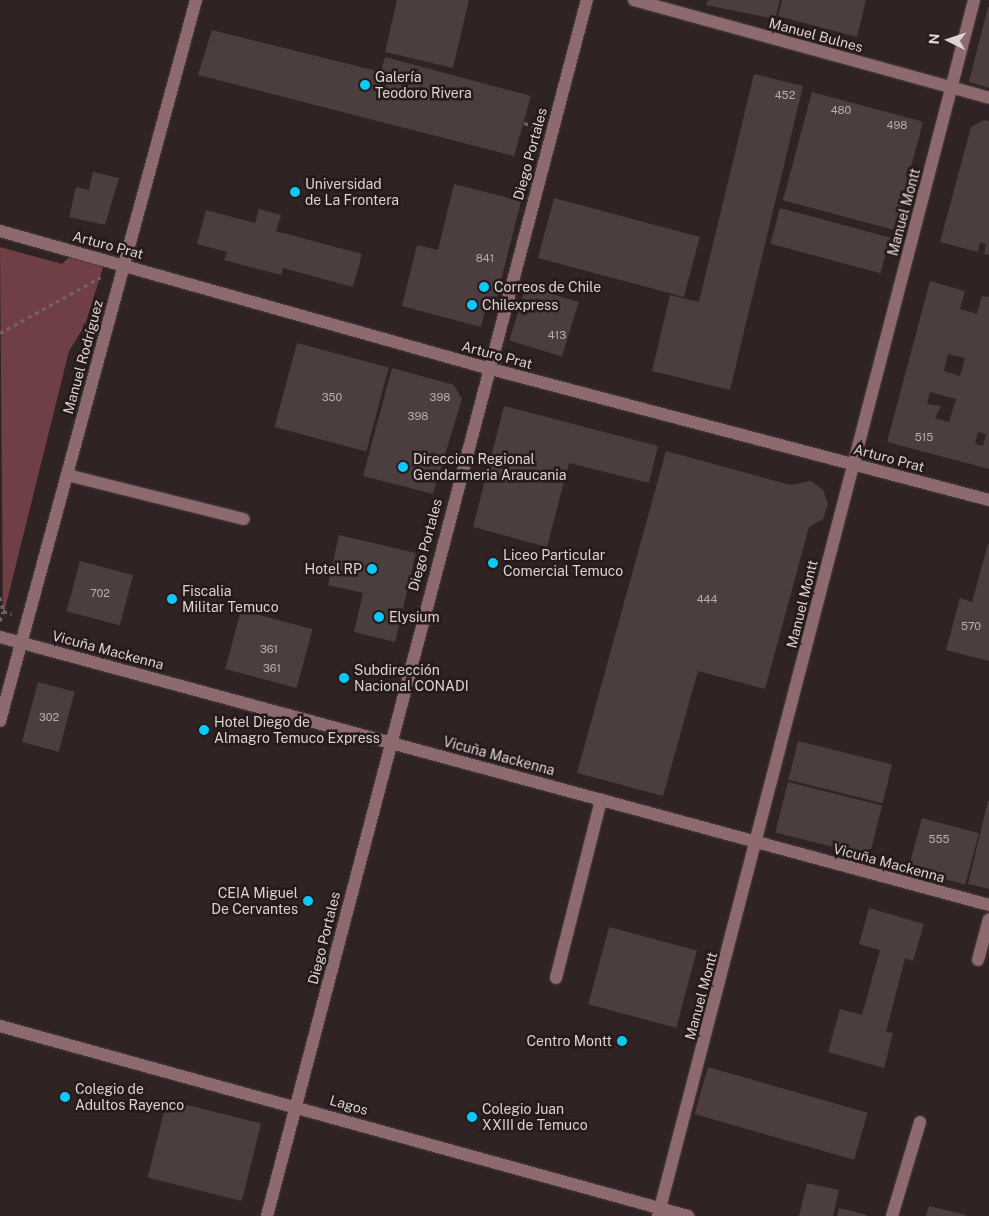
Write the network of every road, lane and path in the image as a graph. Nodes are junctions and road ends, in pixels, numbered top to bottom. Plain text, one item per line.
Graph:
1 (196, 0) edge
2 (587, 0) edge
3 (634, 0) edge
4 (974, 0) edge
5 (952, 88) junction
6 (989, 98) edge
7 (0, 231) edge
8 (124, 265) junction
9 (0, 333) edge
10 (487, 368) junction
11 (854, 464) junction
12 (67, 474) junction
13 (989, 500) edge
14 (244, 519) dead end
15 (0, 597) edge
16 (3, 612) dead end
17 (0, 637) edge
18 (22, 643) junction
19 (0, 721) edge
20 (390, 742) junction
21 (601, 800) junction
22 (756, 843) junction
23 (989, 905) edge
24 (989, 919) edge
25 (978, 960) dead end
26 (556, 978) dead end
27 (0, 1026) edge
28 (297, 1106) junction
29 (920, 1122) dead end
30 (659, 1212) edge
31 (267, 1216) edge
32 (688, 1216) edge
33 (892, 1216) edge

1 - 8 street, Manuel Rodríguez
2 - 10 street, Diego Portales
3 - 5 street, Manuel Bulnes
4 - 5 street, Manuel Montt
5 - 6 street, Manuel Bulnes
5 - 11 street, Manuel Montt
7 - 8 street, Arturo Prat
8 - 9 path
8 - 10 street, Arturo Prat
8 - 12 street, Manuel Rodríguez
10 - 11 street, Arturo Prat
10 - 20 street, Diego Portales
11 - 13 street, Arturo Prat
11 - 22 street, Manuel Montt
12 - 14 street
12 - 18 street, Manuel Rodríguez
15 - 16 path
17 - 18 street, Vicuña Mackenna
18 - 19 street, Manuel Rodríguez
18 - 20 street, Vicuña Mackenna
20 - 21 street, Vicuña Mackenna
20 - 28 street, Diego Portales
21 - 22 street, Vicuña Mackenna
21 - 26 street
22 - 23 street, Vicuña Mackenna
22 - 30 street, Manuel Montt
24 - 25 street
27 - 28 street, Lagos
28 - 30 street, Lagos
28 - 31 street, Diego Portales
29 - 33 street
30 - 32 street, Lagos

